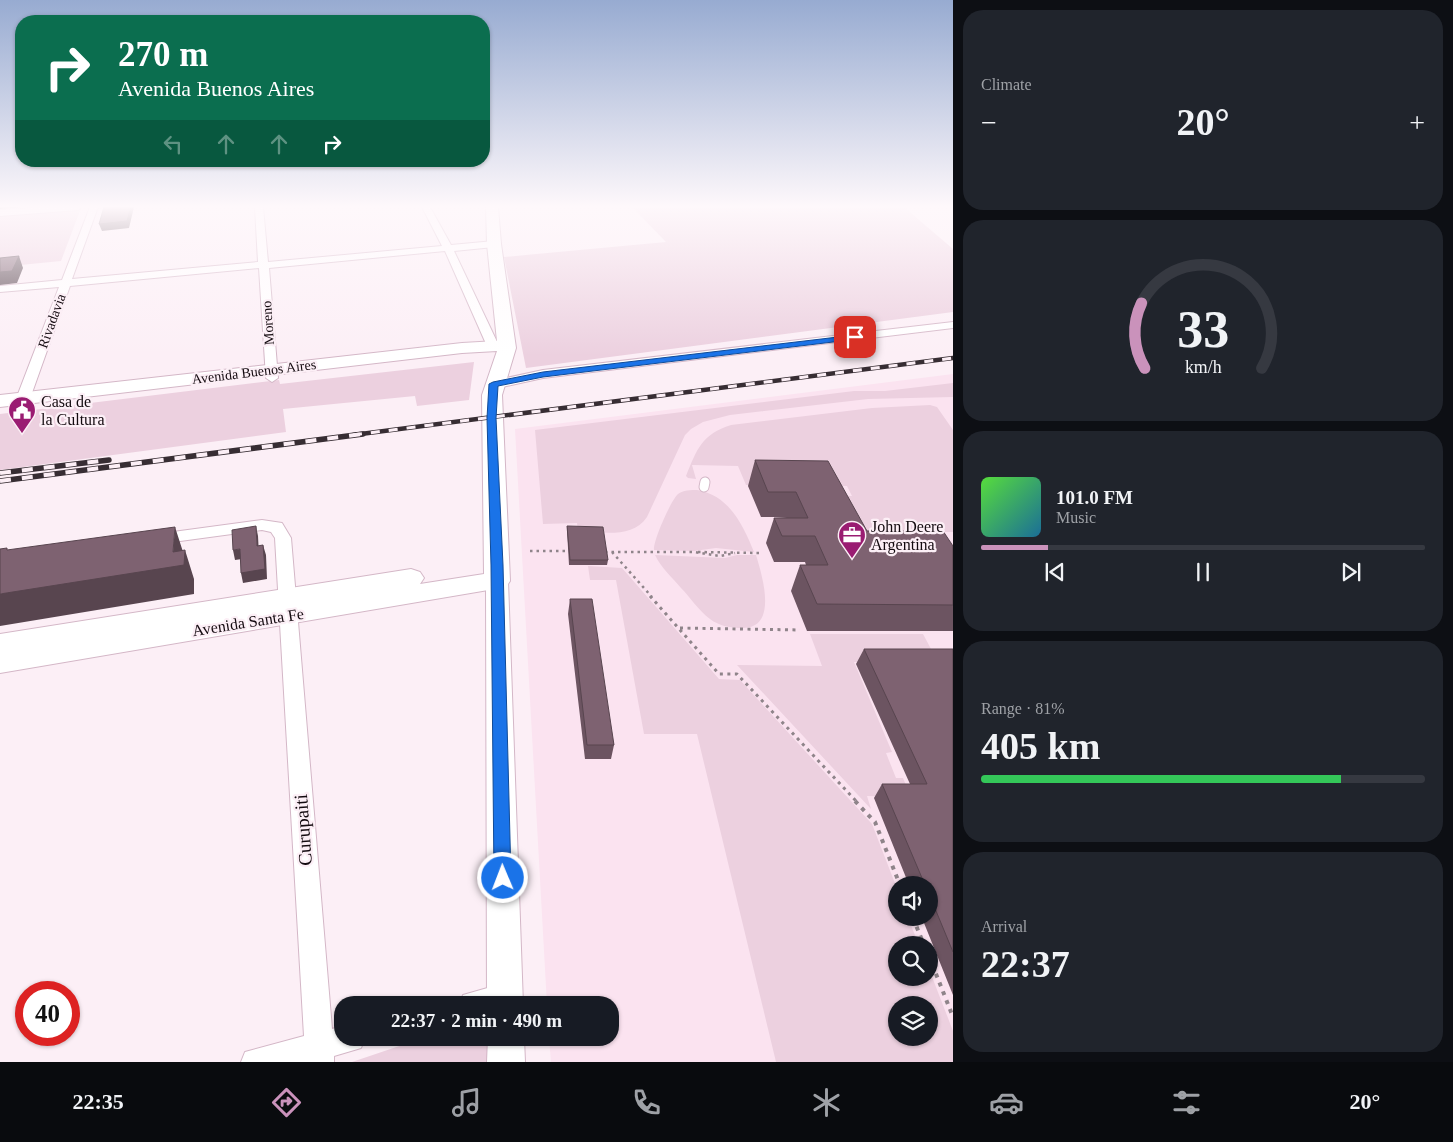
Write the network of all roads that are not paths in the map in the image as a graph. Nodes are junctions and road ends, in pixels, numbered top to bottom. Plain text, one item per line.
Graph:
1 (76, 257) edge
2 (263, 257) edge
3 (355, 257) edge
4 (452, 257) edge
5 (495, 257) edge
6 (264, 265) junction
7 (66, 284) junction
8 (0, 290) edge
9 (953, 325) edge
10 (501, 350) junction
11 (272, 374) junction
12 (543, 374) junction
13 (493, 384) junction
14 (0, 401) edge
15 (22, 403) junction
16 (0, 410) edge
17 (146, 541) edge
18 (497, 573) junction
19 (287, 607) junction
20 (0, 644) edge
21 (0, 662) edge
22 (505, 996) edge
23 (334, 1046) edge
24 (506, 1046) edge
25 (319, 1054) edge
26 (255, 1062) edge
27 (506, 1062) edge

1 - 7 street, Rivadavia
2 - 6 street, Moreno
3 - 6 street
4 - 10 street
5 - 10 main road
6 - 7 street
6 - 11 street, Moreno
7 - 8 street
7 - 15 street, Rivadavia
9 - 12 street, Avenida Buenos Aires
10 - 11 main road, Avenida Buenos Aires
10 - 12 street, Avenida Buenos Aires
10 - 13 main road
11 - 15 main road, Avenida Buenos Aires
12 - 13 street, Avenida Buenos Aires
13 - 18 main road
14 - 15 main road, Avenida Buenos Aires
15 - 16 main road, Avenida Buenos Aires
17 - 19 street, Curupaiti
18 - 19 main road, Avenida Santa Fe
18 - 22 street
19 - 20 main road, Avenida Santa Fe
19 - 21 main road, Avenida Santa Fe
19 - 25 street, Curupaiti
23 - 25 street
24 - 27 street
25 - 26 street

